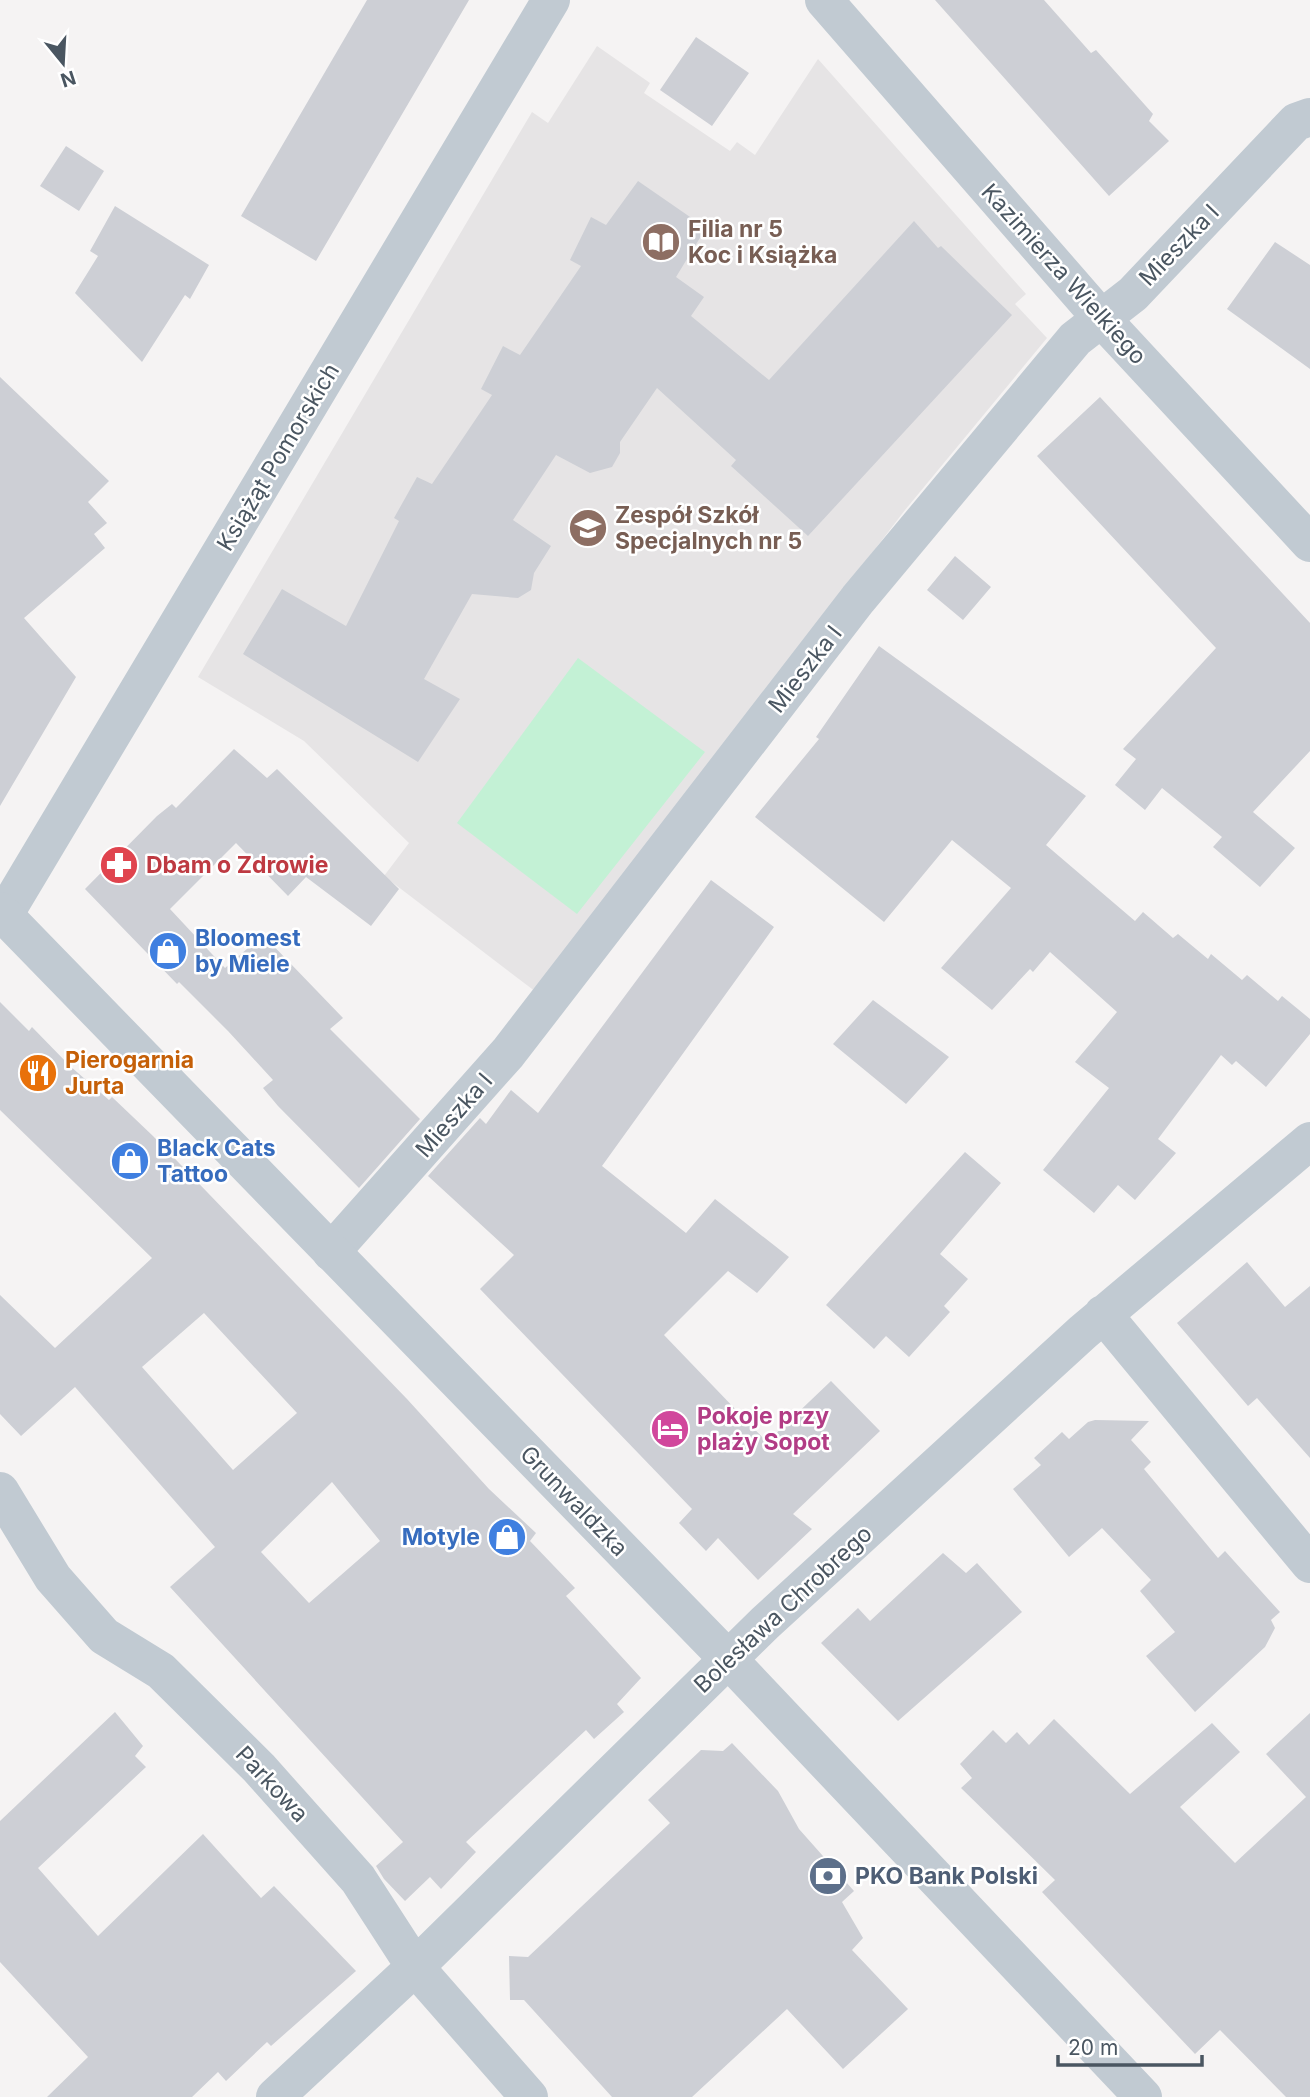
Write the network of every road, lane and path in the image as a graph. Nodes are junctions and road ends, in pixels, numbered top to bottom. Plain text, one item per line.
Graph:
1 (551, 0) edge
2 (824, 0) edge
3 (1310, 117) edge
4 (1101, 318) junction
5 (1310, 543) edge
6 (2, 913) edge
7 (1310, 1142) edge
8 (331, 1252) junction
9 (1103, 1314) junction
10 (0, 1490) edge
11 (1310, 1564) edge
12 (728, 1659) junction
13 (415, 1967) junction
14 (275, 2097) edge
15 (529, 2097) edge
16 (1143, 2097) edge

1 - 6 street, Książąt Pomorskich
2 - 4 street, Kazimierza Wielkiego
3 - 4 street, Mieszka I
4 - 5 street, Kazimierza Wielkiego
4 - 8 street, Mieszka I
6 - 8 street, Grunwaldzka
7 - 9 street, Bolesława Chrobrego
8 - 12 street, Grunwaldzka
9 - 11 street
9 - 12 street, Bolesława Chrobrego
10 - 13 street, Parkowa
12 - 13 street, Bolesława Chrobrego
12 - 16 street, Grunwaldzka
13 - 14 street, Bolesława Chrobrego
13 - 15 street, Parkowa

